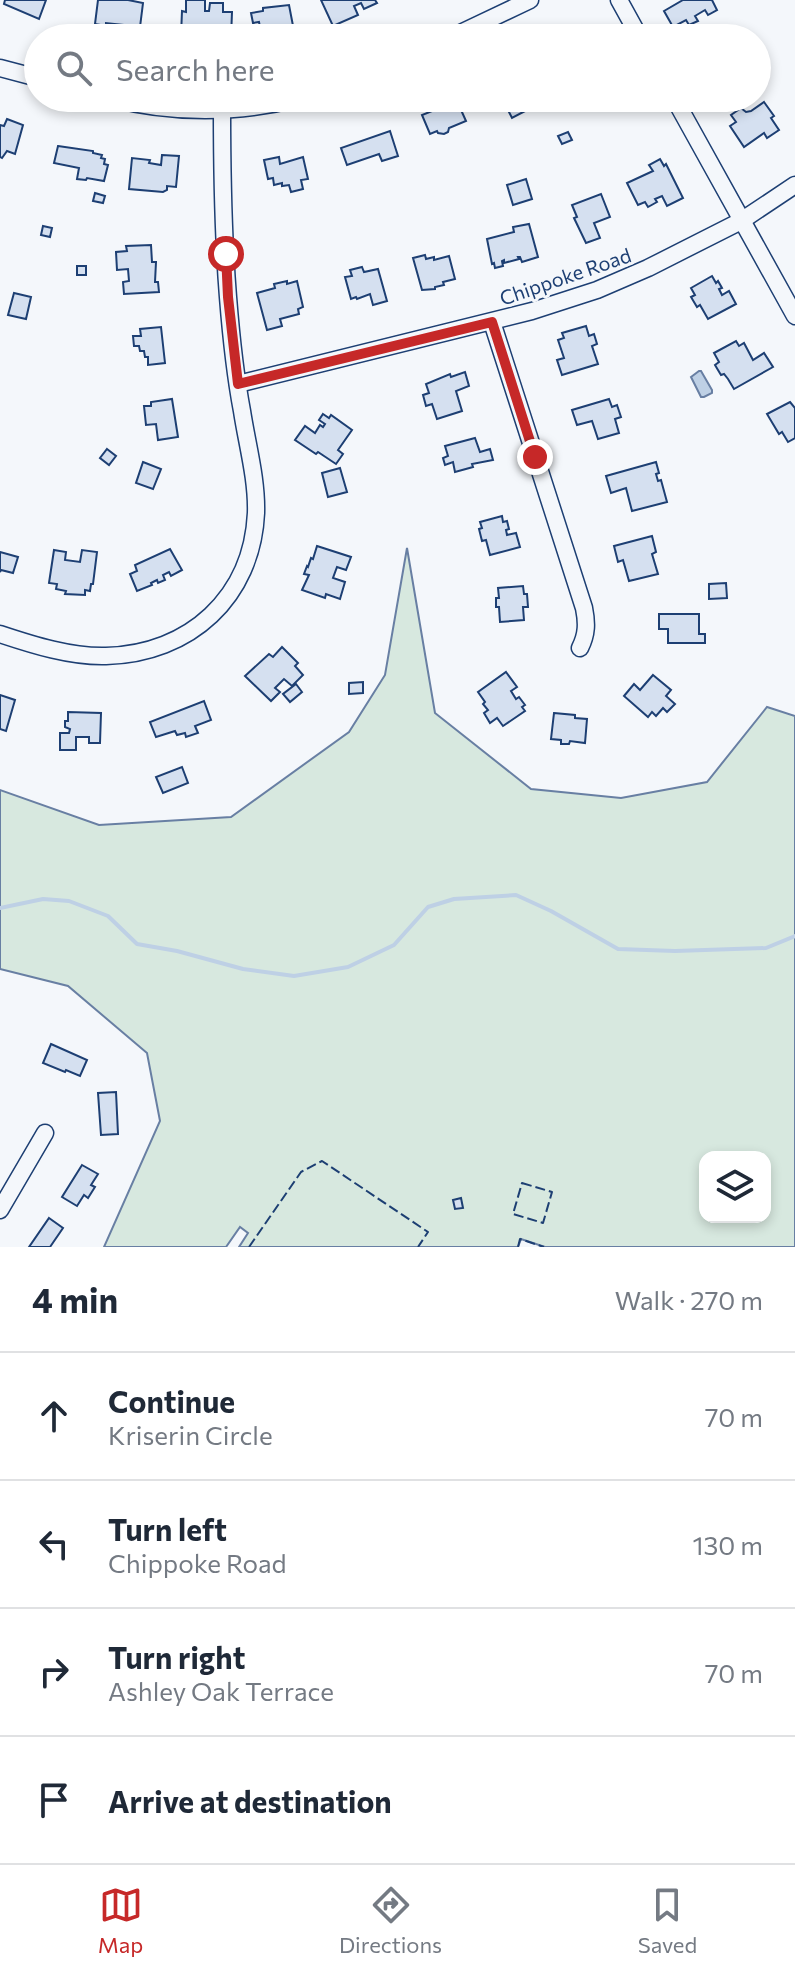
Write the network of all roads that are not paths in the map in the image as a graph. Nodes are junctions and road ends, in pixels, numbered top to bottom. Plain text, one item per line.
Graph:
1 (530, 0) edge
2 (619, 0) edge
3 (479, 24) edge
4 (632, 24) edge
5 (0, 68) edge
6 (24, 74) edge
7 (222, 112) edge
8 (682, 112) edge
9 (795, 185) edge
10 (741, 221) junction
11 (795, 316) edge
12 (492, 322) junction
13 (238, 384) junction
14 (0, 634) edge
15 (580, 648) dead end
16 (45, 1133) dead end
17 (0, 1210) edge

1 - 3 street
2 - 4 street
5 - 6 street
7 - 13 street
8 - 10 street
9 - 10 street, Chippoke Road
10 - 11 street
10 - 12 street, Chippoke Road
12 - 13 street, Chippoke Road
12 - 15 street
13 - 14 street
16 - 17 street

